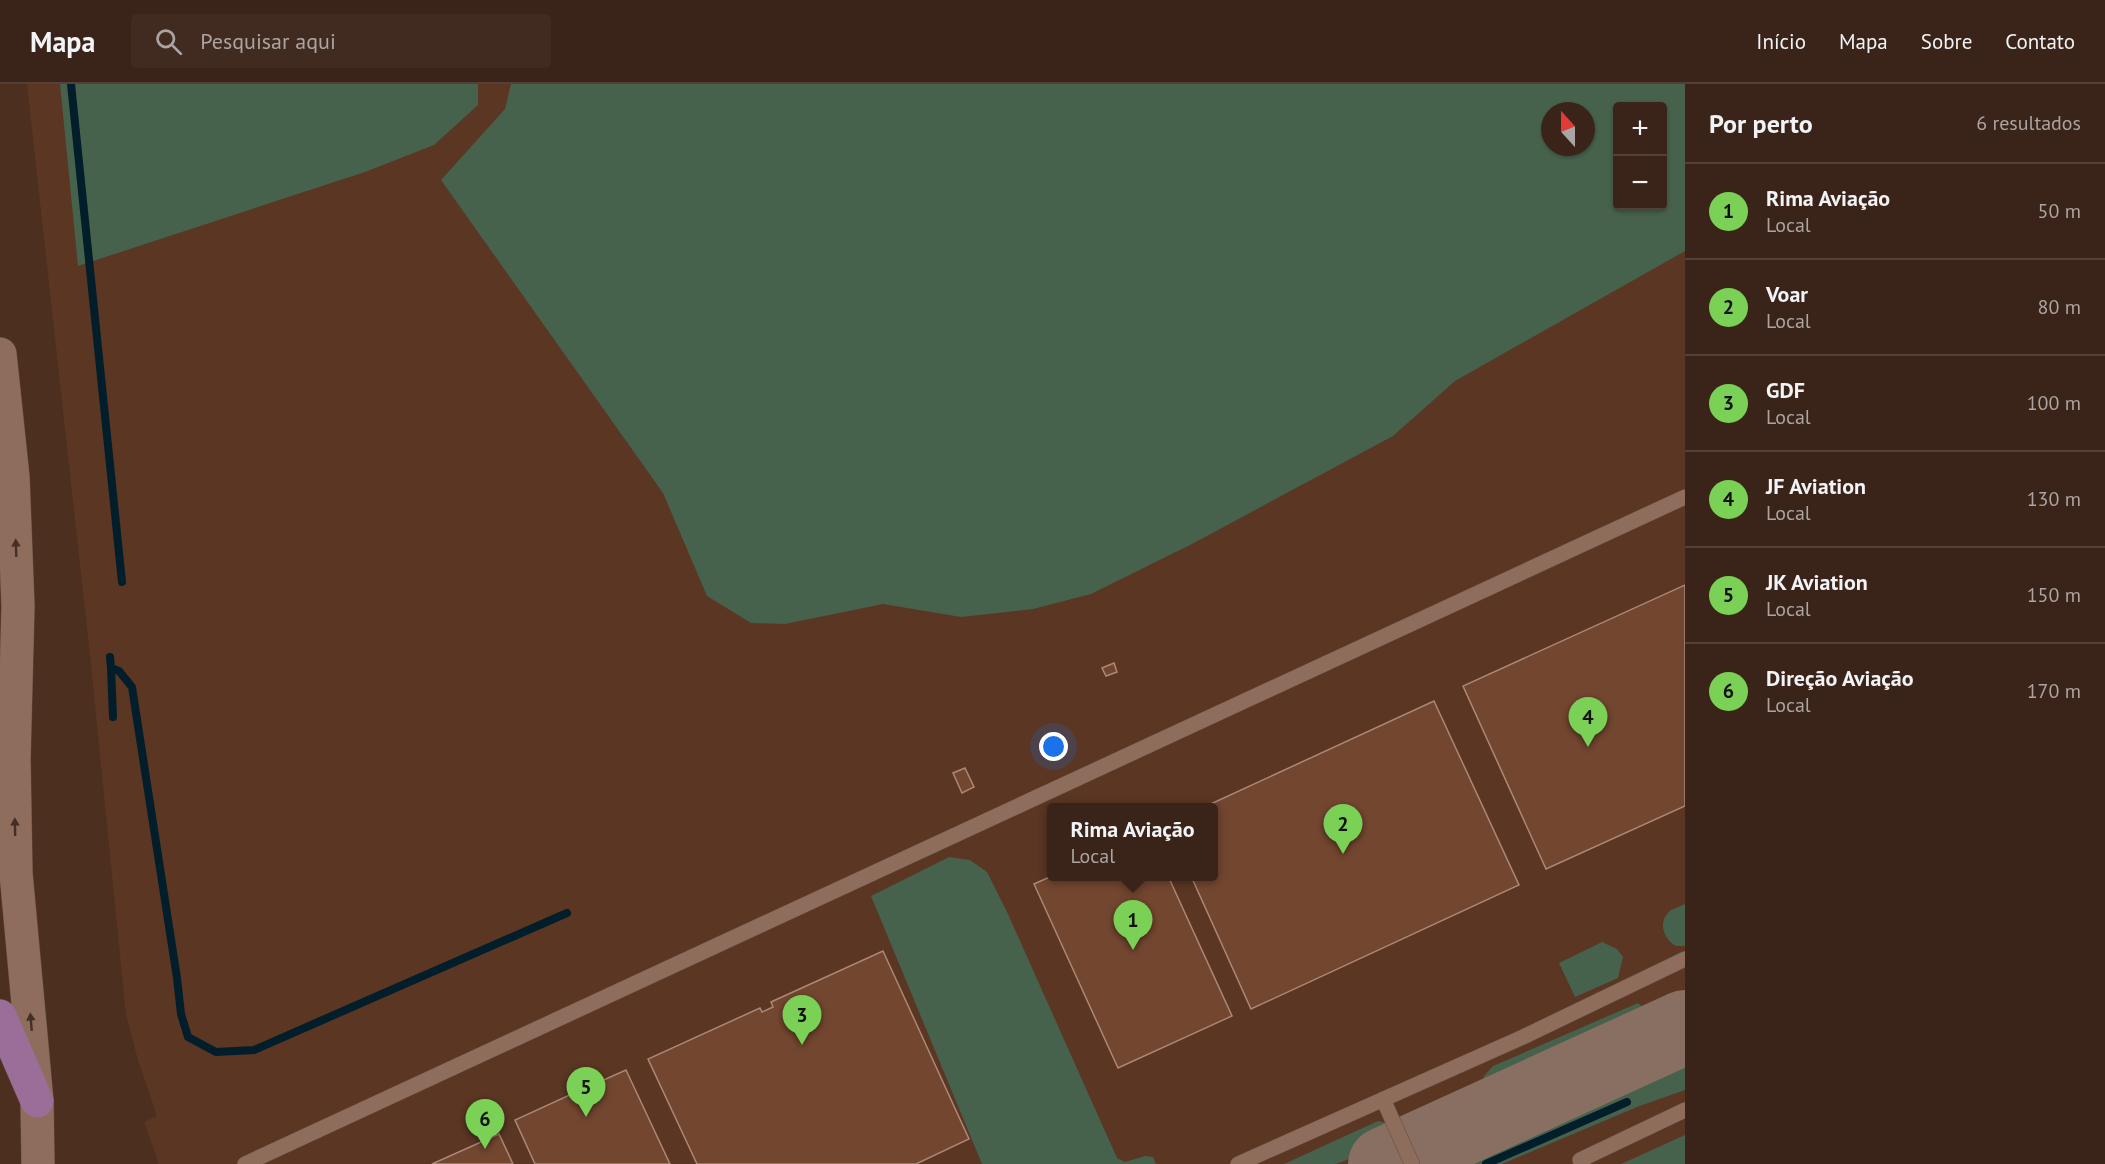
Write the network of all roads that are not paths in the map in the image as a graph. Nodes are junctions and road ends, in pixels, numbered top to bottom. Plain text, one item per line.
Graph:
1 (0, 354) edge
2 (1685, 497) edge
3 (1685, 959) edge
4 (0, 1016) edge
5 (1383, 1099) junction
6 (37, 1101) junction
7 (1685, 1110) edge
8 (1577, 1163) edge
9 (38, 1164) edge
10 (245, 1164) edge
11 (1238, 1164) edge
12 (1412, 1164) edge

6 -> 1 street
2 - 10 lane
3 - 5 lane
4 - 6 main road
5 - 11 lane
5 - 12 lane
6 - 9 street
7 - 8 lane

